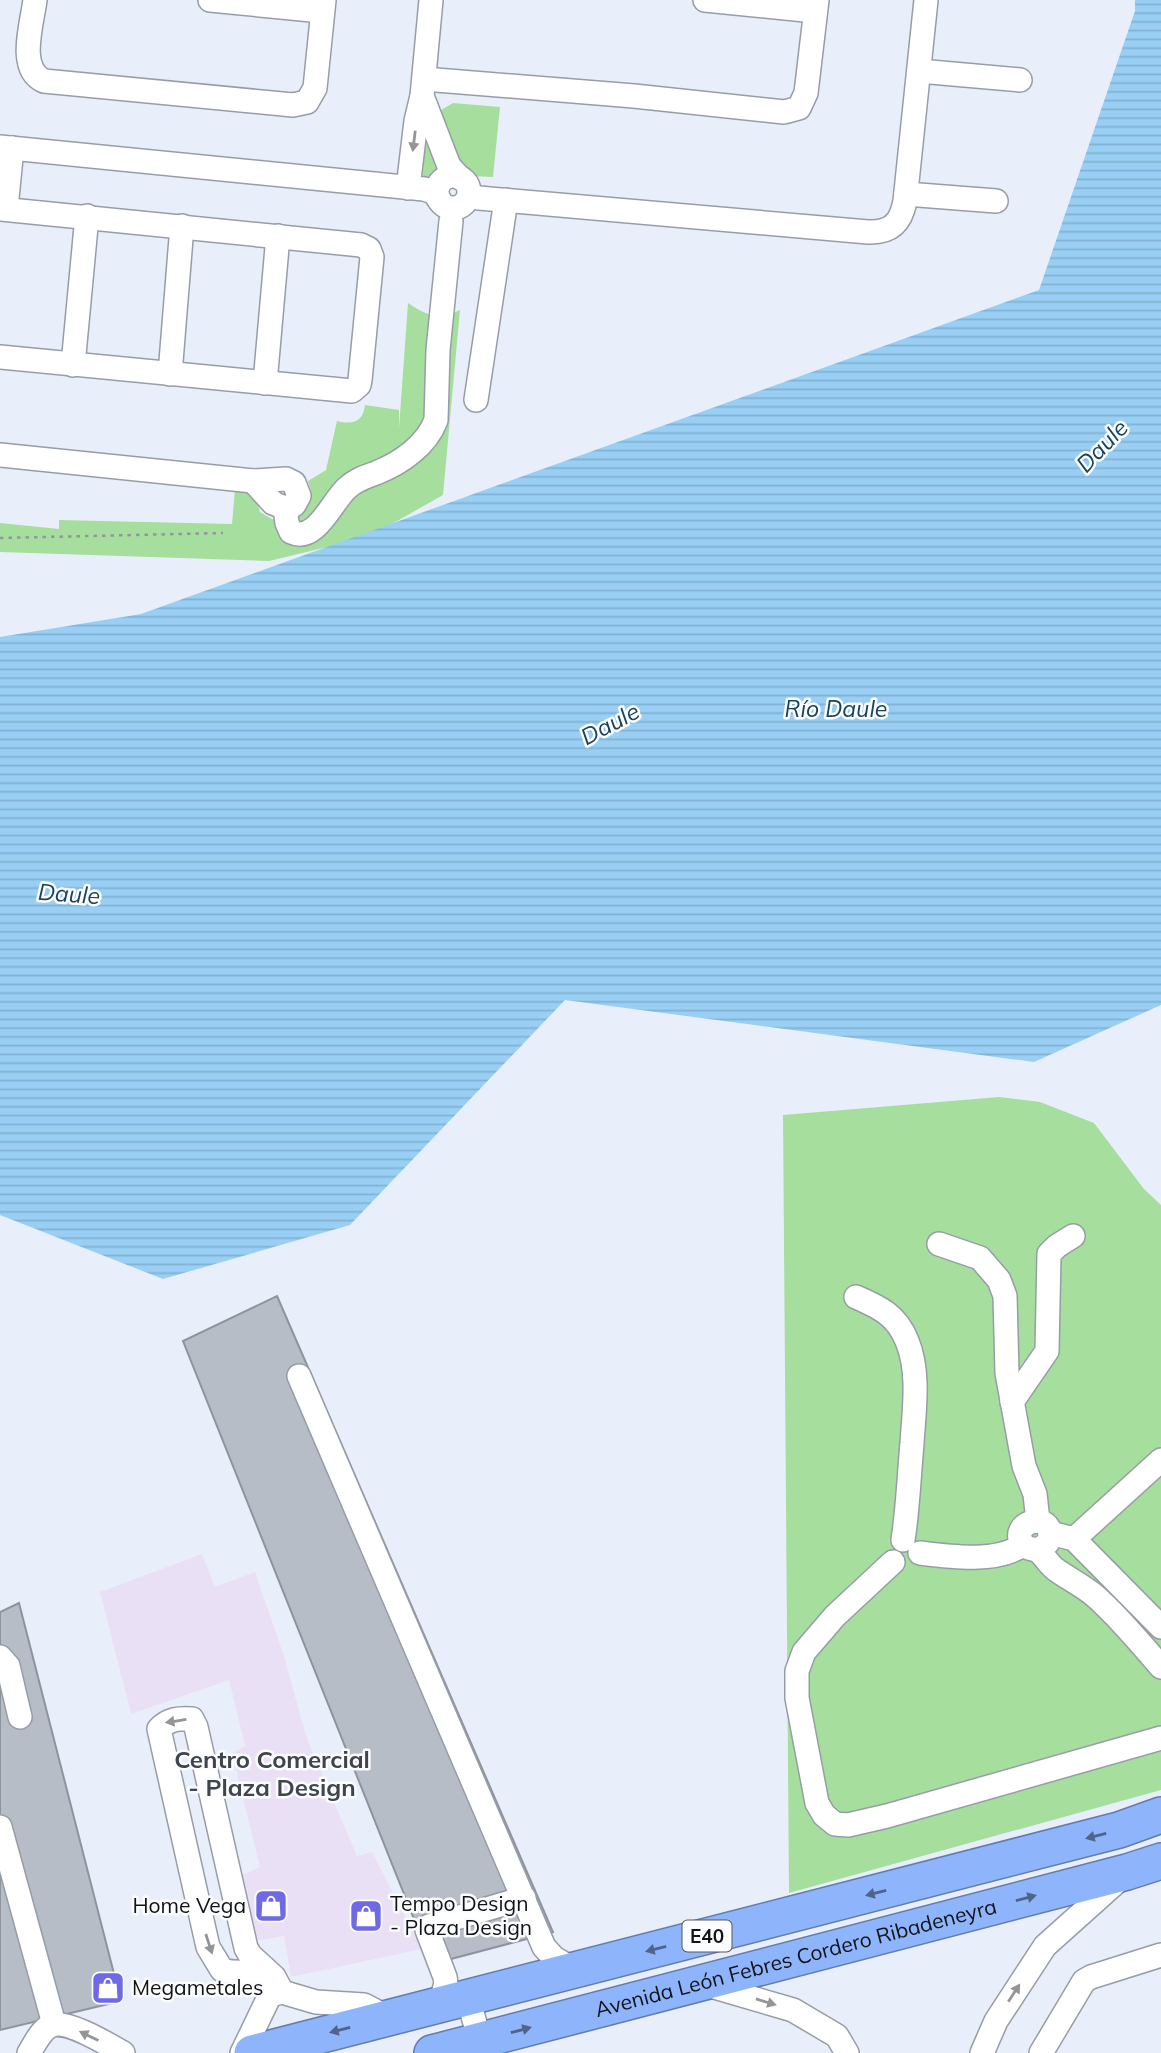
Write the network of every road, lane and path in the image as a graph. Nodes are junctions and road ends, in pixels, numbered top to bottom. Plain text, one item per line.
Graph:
1 (35, 0) edge
2 (210, 0) edge
3 (431, 0) edge
4 (705, 0) edge
5 (926, 0) edge
6 (816, 5) edge
7 (323, 6) edge
8 (919, 71) junction
9 (1020, 80) dead end
10 (423, 88) junction
11 (6, 148) edge
12 (906, 194) junction
13 (449, 196) junction
14 (506, 200) junction
15 (996, 201) dead end
16 (3, 208) edge
17 (86, 216) junction
18 (182, 226) junction
19 (278, 236) junction
20 (0, 357) edge
21 (73, 365) junction
22 (170, 374) junction
23 (265, 383) junction
24 (476, 400) dead end
25 (0, 455) edge
26 (223, 533) dead end
27 (0, 538) edge
28 (1073, 1236) dead end
29 (939, 1244) dead end
30 (856, 1297) dead end
31 (299, 1376) dead end
32 (1012, 1402) junction
33 (1161, 1460) edge
34 (1037, 1537) junction
35 (1074, 1539) junction
36 (912, 1546) junction
37 (1161, 1627) edge
38 (0, 1657) edge
39 (1161, 1667) edge
40 (20, 1717) dead end
41 (1161, 1738) edge
42 (1161, 1815) edge
43 (0, 1827) edge
44 (224, 1844) junction
45 (187, 1854) junction
46 (1161, 1861) edge
47 (1127, 1872) junction
48 (524, 1898) junction
49 (1161, 1955) edge
50 (253, 1967) junction
51 (575, 1970) junction
52 (701, 1983) junction
53 (276, 1993) junction
54 (454, 2002) junction
55 (389, 2018) junction
56 (54, 2024) junction
57 (459, 2049) edge
58 (29, 2053) edge
59 (123, 2053) edge
60 (242, 2053) edge
61 (252, 2053) edge
62 (847, 2053) edge
63 (982, 2053) edge
64 (1041, 2053) edge

1 - 7 street
2 - 7 street
3 - 10 street
4 - 6 street
5 - 8 street
6 - 10 street
8 - 9 street
8 - 12 street
10 - 13 street
10 -> 13 street
11 - 13 street
11 - 16 street
12 - 14 street
12 - 15 street
13 - 14 street
13 - 25 street
14 - 24 street
16 - 17 street
17 - 18 street
17 - 21 street
18 - 19 street
18 - 22 street
19 - 23 street
19 - 23 street
20 - 21 street
21 - 22 street
22 - 23 street
26 - 27 path
28 - 32 street
29 - 32 street
30 - 36 street
31 - 48 street
32 - 34 street
33 - 35 street
34 - 35 street
34 - 36 street
34 - 39 street
35 - 37 street
36 - 41 street
38 - 40 street
42 -> 51 highway, Avenida León Febres Cordero Ribadeneyra / E40
43 - 56 street
44 - 45 street
44 -> 45 street
44 - 50 street
45 -> 50 street
46 - 47 highway, Avenida León Febres Cordero Ribadeneyra / E40
52 -> 47 highway, Avenida León Febres Cordero Ribadeneyra / E40
63 -> 47 street
48 - 51 street
48 - 54 street
49 - 64 street
50 - 53 street
51 - 54 highway, Avenida León Febres Cordero Ribadeneyra / E40
57 -> 52 highway, Avenida León Febres Cordero Ribadeneyra / E40
52 -> 62 street
53 - 55 street
53 - 60 street
54 - 55 highway, Avenida León Febres Cordero Ribadeneyra / E40
54 - 57 street
55 -> 61 highway, Avenida León Febres Cordero Ribadeneyra / E40
56 - 58 street
59 -> 56 street

